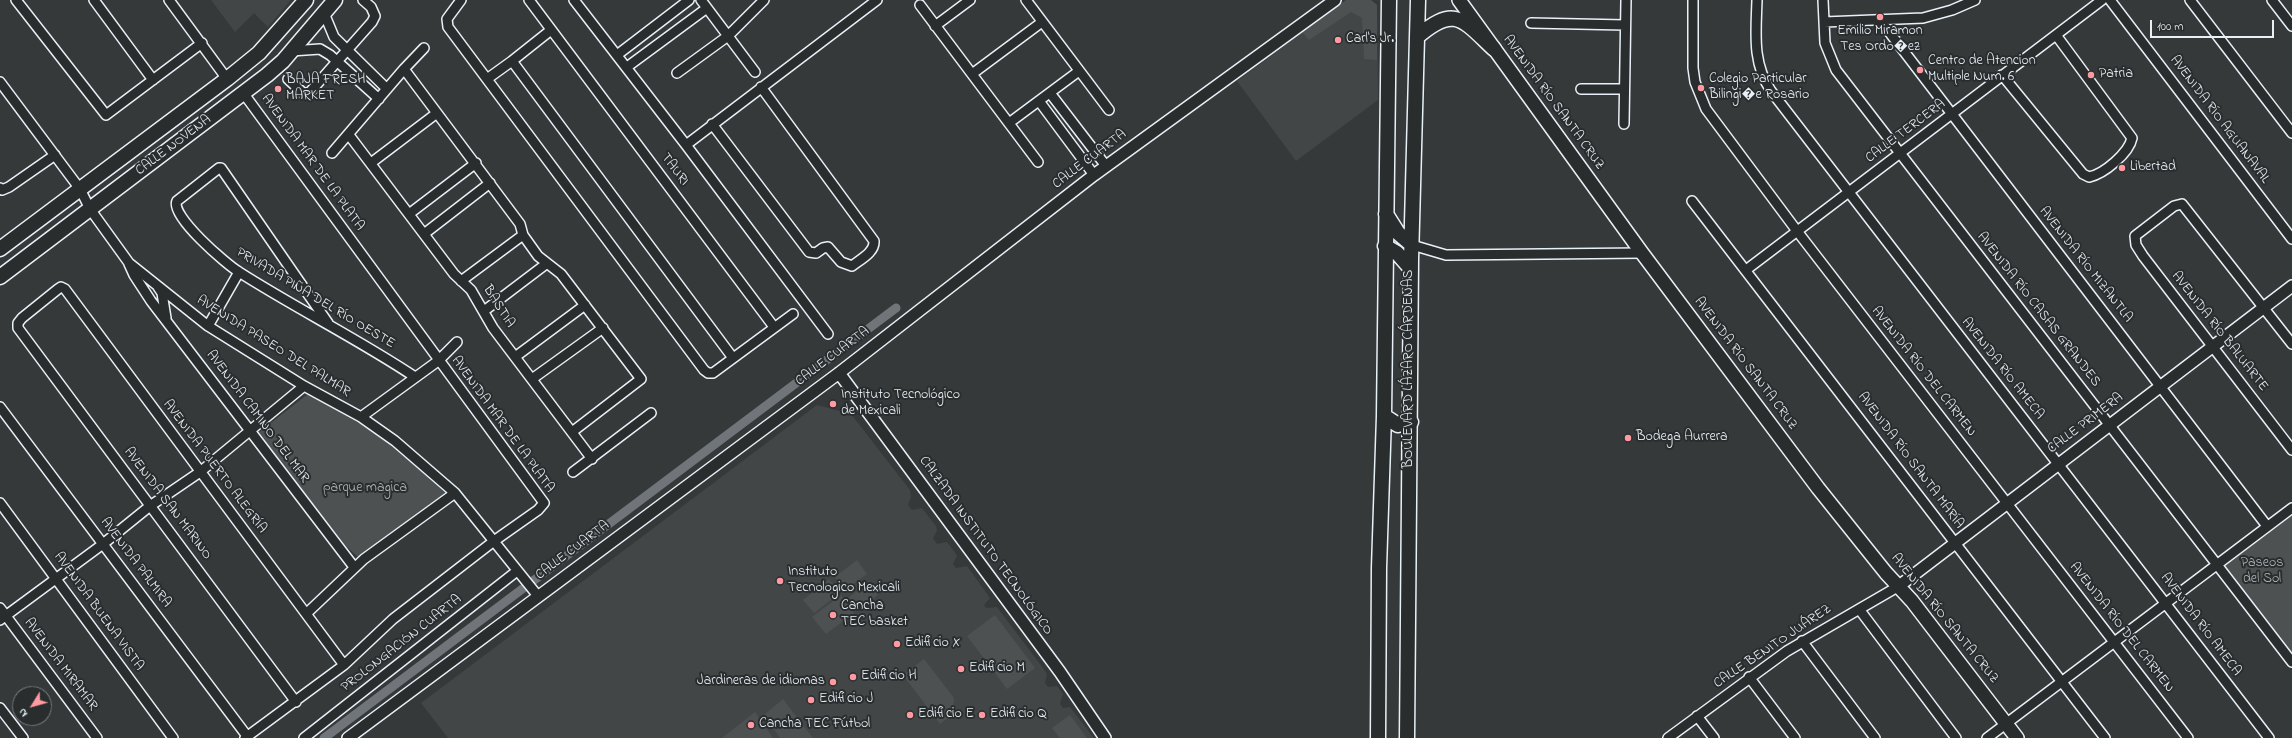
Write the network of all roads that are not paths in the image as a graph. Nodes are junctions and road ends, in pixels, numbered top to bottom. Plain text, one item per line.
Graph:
1 (16, 0) edge
2 (94, 0) edge
3 (169, 0) edge
4 (306, 0) edge
5 (335, 0) edge
6 (363, 0) edge
7 (529, 0) edge
8 (574, 0) edge
9 (689, 0) edge
10 (701, 0) edge
11 (764, 0) edge
12 (877, 0) edge
13 (970, 0) edge
14 (1026, 0) edge
15 (1335, 0) edge
16 (1418, 0) edge
17 (1459, 0) edge
18 (1626, 0) edge
19 (1693, 0) edge
20 (1757, 0) edge
21 (1824, 0) edge
22 (1975, 0) edge
23 (2102, 0) edge
24 (2110, 0) edge
25 (2190, 0) edge
26 (2272, 0) edge
27 (458, 1) edge
28 (1386, 3) edge
29 (920, 5) dead end
30 (707, 8) junction
31 (324, 13) junction
32 (1880, 20) junction
33 (1042, 22) junction
34 (1824, 22) junction
35 (1530, 23) dead end
36 (1625, 25) junction
37 (936, 26) junction
38 (2292, 26) edge
39 (551, 30) junction
40 (2056, 35) junction
41 (728, 36) junction
42 (1417, 37) junction
43 (202, 43) junction
44 (424, 48) dead end
45 (1494, 49) junction
46 (291, 51) junction
47 (348, 51) junction
48 (617, 55) junction
49 (338, 61) junction
50 (512, 61) junction
51 (627, 67) junction
52 (404, 69) junction
53 (1079, 71) junction
54 (755, 72) dead end
55 (677, 74) dead end
56 (972, 74) junction
57 (2002, 75) junction
58 (227, 79) junction
59 (288, 79) dead end
60 (487, 79) junction
61 (152, 80) junction
62 (0, 82) edge
63 (761, 88) junction
64 (388, 89) junction
65 (1581, 89) dead end
66 (1623, 89) junction
67 (1050, 93) junction
68 (244, 94) junction
69 (379, 98) junction
70 (1039, 101) junction
71 (1109, 110) dead end
72 (437, 113) junction
73 (1952, 115) junction
74 (1009, 123) junction
75 (712, 124) junction
76 (1624, 124) dead end
77 (2292, 133) edge
78 (349, 135) junction
79 (686, 145) junction
80 (332, 153) dead end
81 (1899, 154) junction
82 (55, 155) junction
83 (1038, 162) dead end
84 (476, 163) junction
85 (371, 164) junction
86 (1106, 166) junction
87 (1094, 175) junction
88 (490, 183) junction
89 (1, 189) edge
90 (80, 189) junction
91 (1848, 193) junction
92 (1692, 201) dead end
93 (90, 209) junction
94 (1386, 213) junction
95 (409, 214) junction
96 (1796, 231) junction
97 (424, 234) junction
98 (523, 235) junction
99 (2292, 238) edge
100 (1412, 245) junction
101 (1385, 246) junction
102 (0, 249) edge
103 (1642, 253) junction
104 (129, 263) junction
105 (546, 264) junction
106 (1411, 270) junction
107 (1746, 270) junction
108 (239, 272) junction
109 (0, 277) edge
110 (461, 281) junction
111 (156, 283) junction
112 (2292, 286) edge
113 (585, 305) junction
114 (182, 306) junction
115 (2264, 307) junction
116 (484, 311) junction
117 (793, 314) dead end
118 (167, 322) junction
119 (328, 322) junction
120 (18, 323) joint
121 (208, 326) junction
122 (774, 327) junction
123 (602, 328) junction
124 (828, 334) dead end
125 (457, 342) dead end
126 (2292, 344) edge
127 (2213, 346) junction
128 (515, 357) junction
129 (733, 358) junction
130 (438, 360) junction
131 (839, 373) junction
132 (415, 377) junction
133 (532, 380) junction
134 (304, 386) junction
135 (2161, 386) junction
136 (0, 407) edge
137 (652, 413) dead end
138 (1384, 416) junction
139 (362, 417) junction
140 (1411, 422) junction
141 (2110, 425) junction
142 (250, 432) junction
143 (572, 432) junction
144 (2292, 450) edge
145 (592, 459) junction
146 (2058, 464) junction
147 (200, 472) junction
148 (573, 472) dead end
149 (455, 493) junction
150 (0, 503) edge
151 (2007, 504) junction
152 (150, 506) junction
153 (2292, 508) edge
154 (2268, 526) junction
155 (494, 541) junction
156 (1955, 543) junction
157 (103, 544) junction
158 (2217, 564) junction
159 (354, 568) junction
160 (519, 574) junction
161 (56, 578) junction
162 (1899, 586) junction
163 (535, 593) junction
164 (2165, 602) junction
165 (1858, 609) junction
166 (307, 613) junction
167 (2, 615) edge
168 (1802, 641) junction
169 (2114, 641) junction
170 (2292, 662) edge
171 (344, 665) junction
172 (1749, 677) junction
173 (2061, 680) junction
174 (296, 702) junction
175 (0, 708) edge
176 (1698, 716) junction
177 (2005, 722) junction
178 (246, 737) edge
179 (23, 738) edge
180 (97, 738) edge
181 (173, 738) edge
182 (304, 738) edge
183 (348, 738) edge
184 (1105, 738) edge
185 (1378, 738) edge
186 (1407, 738) edge
187 (1668, 738) edge
188 (1714, 738) edge
189 (1795, 738) edge
190 (1875, 738) edge
191 (1956, 738) edge
192 (1987, 738) edge
193 (2017, 738) edge
194 (2105, 738) edge
195 (2188, 738) edge
196 (2269, 738) edge

1 - 61 street
2 - 61 street
3 - 43 street
4 - 58 main road, CALLE NOVENA
5 - 31 main road, CALLE NOVENA
6 - 47 street
7 - 39 street, TAURI
8 - 48 street
9 - 48 street
10 - 30 street
11 - 41 street
12 - 63 street
13 - 37 street
14 - 33 street
15 - 86 street, CALLE CUARTA
16 - 42 main road, BOULEVARD LÁZARO CÁRDENAS
17 - 45 main road, AVENIDA RÍO SANTA CRUZ
18 - 36 street
19 - 96 street, AVENIDA RÍO DEL CARMEN
20 - 91 street, AVENIDA RÍO AMECA
21 - 34 street, AVENIDA RÍO CASAS GRANDES
22 - 32 street
23 - 40 street, CALLE TERCERA
24 - 99 street, AVENIDA RÍO AGUANAVAL
25 - 77 street
26 - 38 street
27 - 60 street
28 - 94 main road, BOULEVARD LÁZARO CÁRDENAS
29 - 37 street
30 - 41 street
30 - 51 street
31 - 46 main road, CALLE NOVENA
31 - 47 street
32 - 34 street
32 - 73 street, AVENIDA RÍO MIZANTLA
33 - 53 street
33 - 56 street
34 - 81 street, AVENIDA RÍO CASAS GRANDES
35 - 36 street
36 - 66 street
37 - 56 street
39 - 50 street
39 - 122 street, TAURI
40 - 57 street, CALLE TERCERA
40 - 57 street
41 - 54 street
41 - 55 street
42 - 45 main road
42 - 100 main road, BOULEVARD LÁZARO CÁRDENAS
43 - 58 street
43 - 61 street
44 - 52 street
45 - 103 main road, AVENIDA RÍO SANTA CRUZ
46 - 49 street
46 - 68 main road, CALLE NOVENA
47 - 49 street
47 - 64 street
48 - 51 street
49 - 59 street
49 - 69 street
50 - 60 street
50 - 129 street
51 - 79 street
52 - 64 street
52 - 72 street
53 - 67 street
53 - 71 street
56 - 74 street
57 - 73 street, CALLE TERCERA
58 - 90 main road, CALLE NOVENA
60 - 129 street
62 - 82 street, AVENIDA PASEO DEL PALMAR
63 - 75 street
63 - 75 street
64 - 69 street
65 - 66 street
66 - 76 street
67 - 70 street
67 - 86 street
68 - 93 main road, CALLE NOVENA
68 - 130 street, AVENIDA MAR DE LA PLATA
69 - 78 street
70 - 74 street
70 - 87 street
72 - 84 street
72 - 85 street
73 - 81 street, CALLE TERCERA
73 - 135 street, AVENIDA RÍO MIZANTLA
74 - 83 street
75 - 79 street
78 - 80 street
78 - 85 street, BASTIA
79 - 124 street
81 - 91 street, CALLE TERCERA
81 - 141 street, AVENIDA RÍO CASAS GRANDES
82 - 89 street
82 - 90 street, AVENIDA PASEO DEL PALMAR
84 - 88 street
84 - 95 street
85 - 95 street, BASTIA
86 - 87 street, CALLE CUARTA
87 - 131 street, CALLE CUARTA
88 - 97 street
88 - 98 street
90 - 93 street, AVENIDA PASEO DEL PALMAR
90 - 102 main road, CALLE NOVENA
91 - 96 street, CALLE TERCERA
91 - 146 street, AVENIDA RÍO AMECA
92 - 107 street, AVENIDA RÍO SANTA MARÍA
93 - 104 street, AVENIDA PASEO DEL PALMAR
93 - 109 main road, CALLE NOVENA
94 - 100 main road
94 - 101 main road, BOULEVARD LÁZARO CÁRDENAS
95 - 97 street, BASTIA
96 - 107 street, CALLE TERCERA
96 - 151 street, AVENIDA RÍO DEL CARMEN
97 - 110 street, BASTIA
98 - 105 street
98 - 110 street
100 - 103 street
100 - 106 main road, BOULEVARD LÁZARO CÁRDENAS
101 - 106 main road
101 - 138 main road, BOULEVARD LÁZARO CÁRDENAS
103 - 162 main road, AVENIDA RÍO SANTA CRUZ
104 - 111 street, AVENIDA PASEO DEL PALMAR
104 - 118 street, AVENIDA CAMINO DEL MAR
105 - 113 street
105 - 116 street
106 - 140 main road, BOULEVARD LÁZARO CÁRDENAS
107 - 156 street, AVENIDA RÍO SANTA MARÍA
108 - 119 street, PRIVADA PIÑA DEL RÍO OESTE
108 - 119 street, PRIVADA PIÑA DEL RÍO OESTE
108 - 121 street
110 - 116 street, BASTIA
111 - 114 street, AVENIDA PASEO DEL PALMAR
111 - 118 street, AVENIDA CAMINO DEL MAR
112 - 115 street, CALLE PRIMERA
113 - 123 street
113 - 128 street
114 - 118 street
114 - 121 street, AVENIDA PASEO DEL PALMAR
115 - 126 street
115 - 127 street, CALLE PRIMERA
115 - 127 street, AVENIDA RÍO BALUARTE
116 - 128 street, BASTIA
117 - 122 street
118 - 142 street, AVENIDA CAMINO DEL MAR
119 - 132 street, PRIVADA PIÑA DEL RÍO OESTE
120 - 147 street, AVENIDA PUERTO ALEGRÍA
120 - 152 street, AVENIDA SAN MARINO
121 - 134 street, AVENIDA PASEO DEL PALMAR
122 - 129 street
123 - 133 street
123 - 143 street
125 - 130 street
127 - 135 street, CALLE PRIMERA
127 - 144 street, AVENIDA RÍO BALUARTE
128 - 133 street, BASTIA
130 - 132 street
130 - 155 street, AVENIDA MAR DE LA PLATA
131 - 163 street, CALLE CUARTA
131 - 184 street, CALZADA INSTITUTO TECNOLÓGICO
132 - 139 street
133 - 143 street, BASTIA
134 - 139 street, AVENIDA PASEO DEL PALMAR
134 - 142 street
135 - 141 street, CALLE PRIMERA
135 - 154 street, AVENIDA RÍO MIZANTLA
136 - 157 street, AVENIDA PALMIRA
137 - 145 street
138 - 140 main road
138 - 185 main road, BOULEVARD LÁZARO CÁRDENAS
139 - 149 street, AVENIDA PASEO DEL PALMAR
140 - 186 main road, BOULEVARD LÁZARO CÁRDENAS
141 - 146 street, CALLE PRIMERA
141 - 158 street, AVENIDA RÍO CASAS GRANDES
142 - 147 street
142 - 159 street, AVENIDA CAMINO DEL MAR
143 - 145 street, BASTIA
145 - 148 street
146 - 151 street, CALLE PRIMERA
146 - 164 street, AVENIDA RÍO AMECA
147 - 152 street
147 - 166 street, AVENIDA PUERTO ALEGRÍA
149 - 155 street, AVENIDA PASEO DEL PALMAR
149 - 159 street
150 - 161 street, AVENIDA BUENA VISTA
151 - 156 street, CALLE PRIMERA
151 - 169 street, AVENIDA RÍO DEL CARMEN
152 - 157 street
152 - 174 street, AVENIDA SAN MARINO
153 - 154 street
154 - 158 street
155 - 160 street, AVENIDA PASEO DEL PALMAR
155 - 171 street, AVENIDA MAR DE LA PLATA
156 - 162 street, CALLE PRIMERA
156 - 173 street, AVENIDA RÍO SANTA MARÍA
157 - 161 street
157 - 178 street, AVENIDA PALMIRA
158 - 164 street
158 - 170 street, AVENIDA RÍO CASAS GRANDES
159 - 166 street
160 - 163 street, AVENIDA PASEO DEL PALMAR
160 - 182 street, PROLONGACIÓN CUARTA
161 - 167 street
161 - 181 street, AVENIDA BUENA VISTA
162 - 165 street, CALLE BENITO JUÁREZ
162 - 177 main road, AVENIDA RÍO SANTA CRUZ
163 - 183 street, CALLE CUARTA
164 - 169 street
164 - 196 street, AVENIDA RÍO AMECA
165 - 168 street, CALLE BENITO JUÁREZ
165 - 191 street
166 - 171 street, AVENIDA PUERTO ALEGRÍA
167 - 180 street, AVENIDA MIRAMAR
168 - 172 street, CALLE BENITO JUÁREZ
168 - 190 street
169 - 173 street
169 - 195 street, AVENIDA RÍO DEL CARMEN
171 - 174 street, AVENIDA MAR DE LA PLATA
172 - 176 street, CALLE BENITO JUÁREZ
172 - 189 street
173 - 177 street
173 - 194 street, AVENIDA RÍO SANTA MARÍA
174 - 178 street, AVENIDA MAR DE LA PLATA
175 - 179 street
176 - 187 street, CALLE BENITO JUÁREZ
176 - 188 street
177 - 192 street
177 - 193 main road, AVENIDA RÍO SANTA CRUZ

